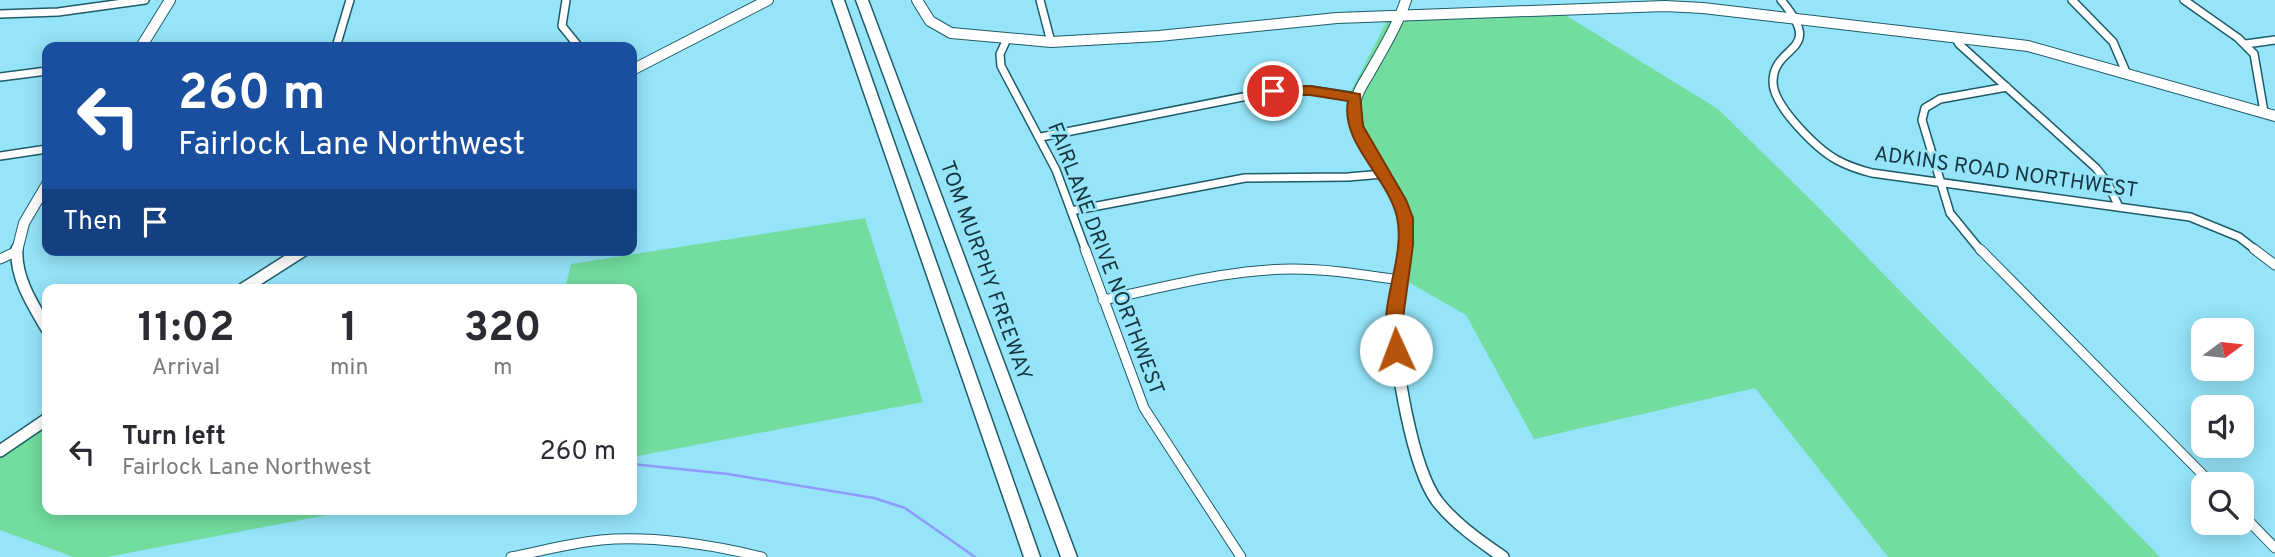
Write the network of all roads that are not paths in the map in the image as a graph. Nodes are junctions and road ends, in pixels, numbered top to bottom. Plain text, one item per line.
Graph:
1 (145, 0) edge
2 (170, 0) edge
3 (350, 0) edge
4 (566, 0) edge
5 (768, 0) edge
6 (838, 0) edge
7 (862, 0) edge
8 (917, 0) edge
9 (1040, 0) edge
10 (1406, 0) edge
11 (1781, 0) edge
12 (2072, 0) edge
13 (2184, 0) edge
14 (0, 13) edge
15 (1401, 15) junction
16 (1798, 19) junction
17 (1955, 37) junction
18 (1007, 39) junction
19 (2275, 40) edge
20 (144, 42) edge
21 (337, 42) edge
22 (575, 42) edge
23 (1051, 42) junction
24 (2246, 44) junction
25 (637, 67) edge
26 (42, 72) edge
27 (2126, 72) junction
28 (0, 77) edge
29 (2007, 87) junction
30 (1356, 97) junction
31 (2264, 112) junction
32 (2275, 116) edge
33 (1041, 137) junction
34 (42, 150) edge
35 (0, 156) edge
36 (1383, 174) junction
37 (1941, 182) junction
38 (42, 192) edge
39 (2119, 207) junction
40 (1071, 211) junction
41 (15, 252) junction
42 (291, 256) edge
43 (0, 259) edge
44 (2275, 265) edge
45 (1400, 280) junction
46 (250, 284) edge
47 (1103, 300) junction
48 (42, 321) edge
49 (42, 422) edge
50 (0, 451) edge
51 (2200, 472) edge
52 (2254, 526) edge
53 (2275, 548) edge
54 (517, 556) edge
55 (762, 557) edge
56 (1031, 557) edge
57 (1069, 557) edge
58 (1241, 557) edge
59 (1503, 557) edge

1 - 14 street
2 - 20 street
3 - 21 street
4 - 22 street
5 - 25 street
6 - 56 highway
7 - 57 highway, TOM MURPHY FREEWAY
8 - 18 street
9 - 23 street
10 - 15 street
11 - 16 street
12 - 27 street
13 - 24 street
15 - 16 street
15 - 23 street
15 - 30 street
16 - 17 street
16 - 37 street, ADKINS ROAD NORTHWEST
17 - 27 street
17 - 29 street
18 - 23 street
18 - 33 street, FAIRLANE DRIVE NORTHWEST
19 - 24 street
24 - 31 street
26 - 28 street
27 - 31 street
29 - 37 street
29 - 39 street
30 - 33 street
30 - 36 street
31 - 32 street
33 - 40 street, FAIRLANE DRIVE NORTHWEST
34 - 35 street
36 - 40 street
36 - 45 street
37 - 39 street, ADKINS ROAD NORTHWEST
37 - 51 street
38 - 41 street
39 - 44 street, ADKINS ROAD NORTHWEST
40 - 47 street, FAIRLANE DRIVE NORTHWEST
41 - 43 street
41 - 48 street
42 - 46 street
45 - 47 street
45 - 59 street
47 - 58 street, FAIRLANE DRIVE NORTHWEST
49 - 50 street
52 - 53 street
54 - 55 street

